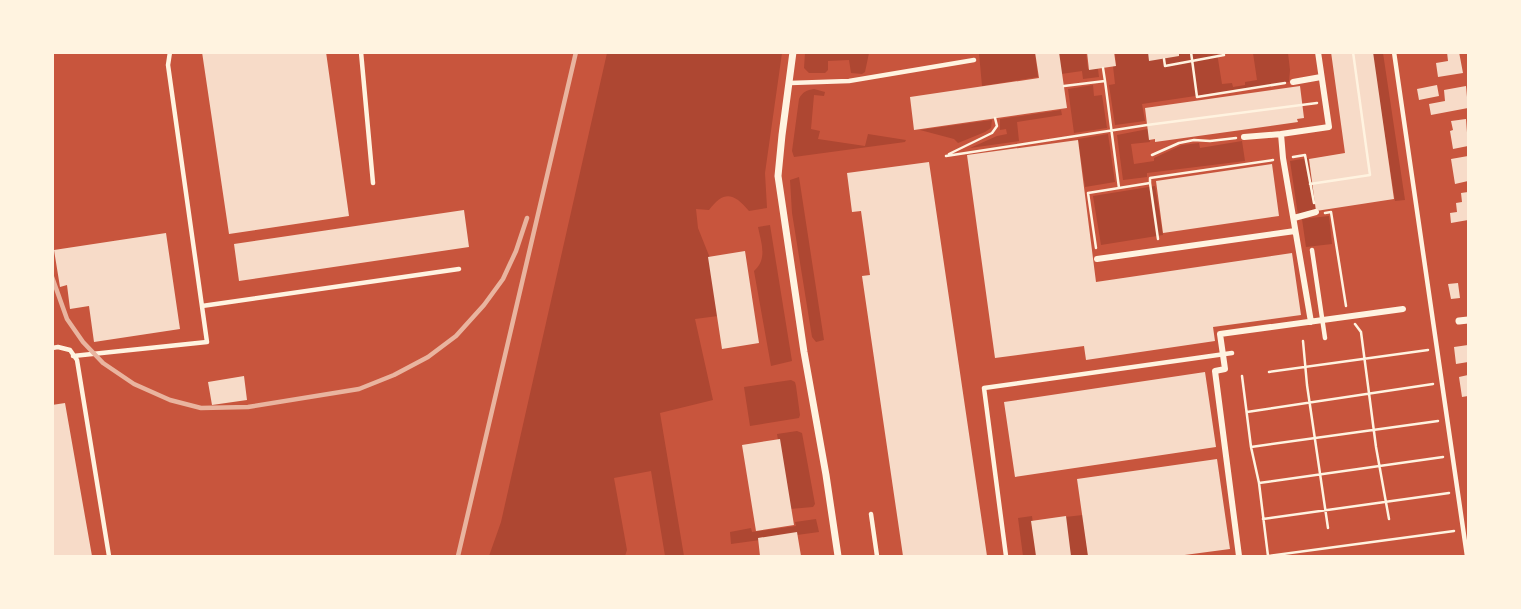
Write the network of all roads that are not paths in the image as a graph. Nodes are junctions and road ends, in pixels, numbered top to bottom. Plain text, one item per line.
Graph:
1 (170, 52) edge
2 (361, 52) edge
3 (793, 52) edge
4 (1318, 52) edge
5 (1394, 52) edge
6 (974, 60) dead end
7 (1321, 77) junction
8 (1293, 82) road end
9 (789, 83) junction
10 (1281, 134) junction
11 (1244, 137) road end
12 (373, 183) dead end
13 (1316, 212) road end
14 (1294, 218) junction
15 (1295, 231) junction
16 (1312, 250) dead end
17 (1097, 259) road end
18 (459, 269) dead end
19 (202, 306) junction
20 (1403, 309) dead end
21 (1323, 320) junction
22 (1468, 320) edge
23 (1459, 321) dead end
24 (1311, 322) junction
25 (1325, 338) dead end
26 (52, 348) edge
27 (1232, 353) dead end
28 (1223, 354) junction
29 (73, 356) junction
30 (871, 514) dead end
31 (109, 556) edge
32 (838, 556) edge
33 (877, 556) edge
34 (1006, 556) edge
35 (1239, 556) edge
36 (1467, 556) edge

1 - 19 lane
2 - 12 lane
3 - 9 street
4 - 7 street
5 - 36 lane
6 - 9 lane
7 - 8 street
7 - 10 street
9 - 32 street
10 - 11 street
10 - 14 street
13 - 14 street
14 - 15 street
15 - 17 street
15 - 24 street
16 - 21 lane
18 - 19 lane
19 - 29 lane
20 - 21 street
21 - 24 street
21 - 25 lane
22 - 23 street
24 - 28 street
26 - 29 lane
27 - 28 lane
28 - 34 lane
28 - 35 street
29 - 31 lane
30 - 33 lane

